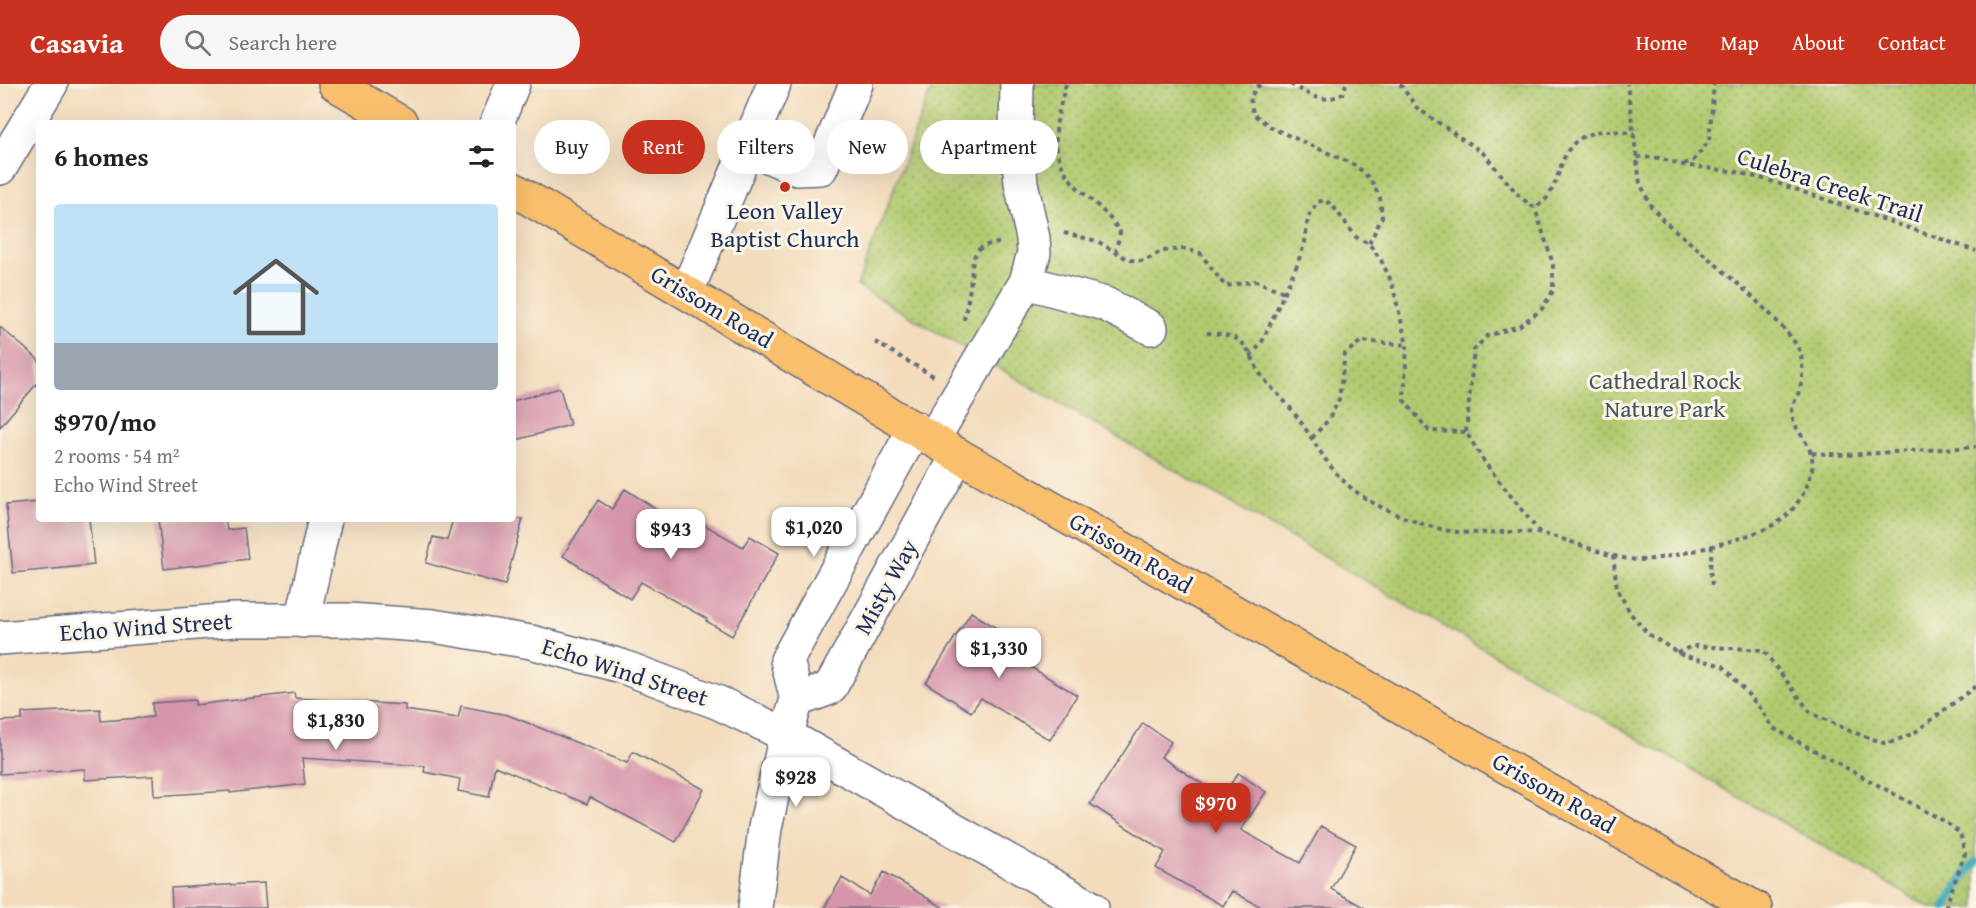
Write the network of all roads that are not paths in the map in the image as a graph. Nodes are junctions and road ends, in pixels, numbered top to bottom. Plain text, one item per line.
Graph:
1 (51, 84) edge
2 (335, 84) edge
3 (513, 84) edge
4 (774, 84) edge
5 (856, 84) edge
6 (1017, 84) edge
7 (396, 120) edge
8 (498, 120) edge
9 (759, 120) edge
10 (0, 168) edge
11 (815, 168) edge
12 (737, 174) edge
13 (516, 191) edge
14 (1026, 282) junction
15 (687, 291) junction
16 (1151, 328) dead end
17 (935, 441) junction
18 (324, 522) edge
19 (302, 621) junction
20 (0, 638) edge
21 (797, 700) junction
22 (786, 735) junction
23 (755, 908) edge
24 (1092, 908) edge
25 (1755, 908) edge

1 - 10 street
2 - 7 main road
3 - 8 street
4 - 9 street
5 - 11 street
6 - 14 street
12 - 15 street
13 - 15 main road, Grissom Road
14 - 16 street
14 - 17 street
15 - 17 main road, Grissom Road
17 - 21 street, Misty Way
17 - 21 street
17 - 25 main road, Grissom Road
18 - 19 street
19 - 20 street, Echo Wind Street
19 - 22 street, Echo Wind Street
21 - 22 street
22 - 23 street
22 - 24 street, Echo Wind Street

